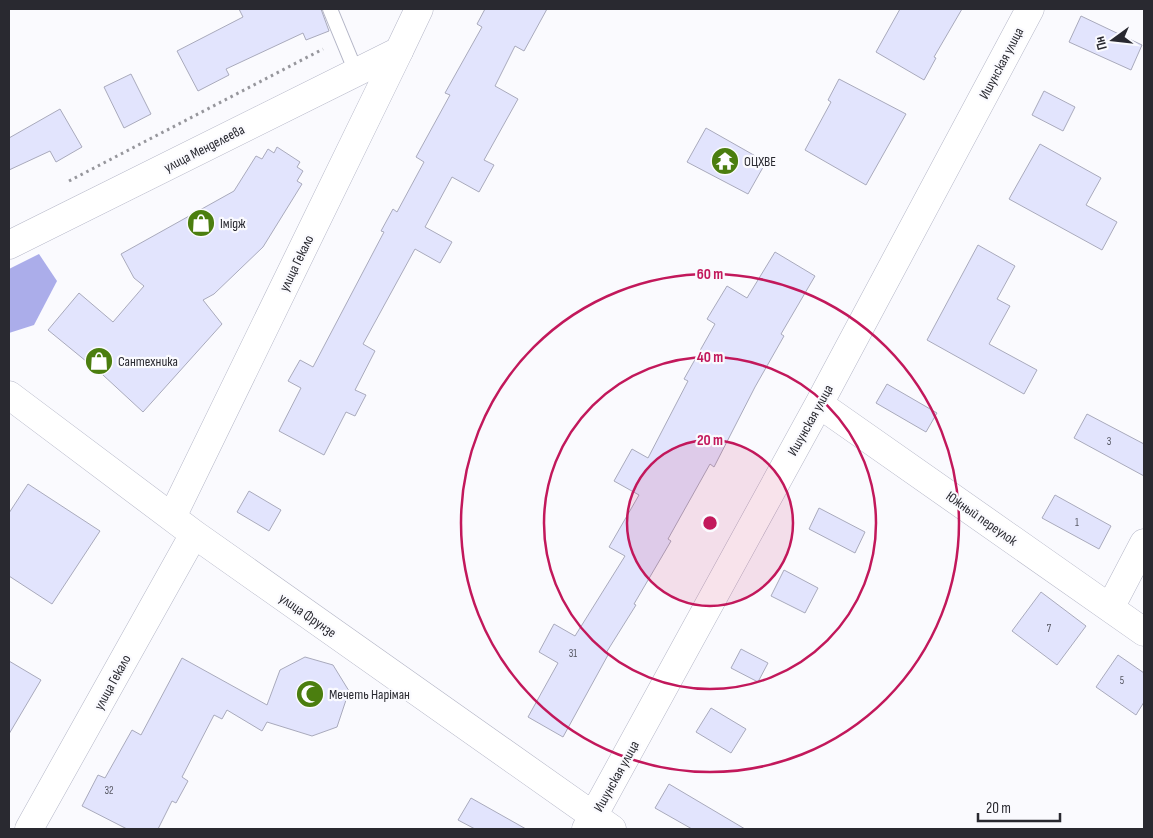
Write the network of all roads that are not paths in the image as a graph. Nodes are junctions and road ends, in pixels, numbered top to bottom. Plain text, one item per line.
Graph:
1 (330, 9) edge
2 (419, 9) edge
3 (1030, 9) edge
4 (399, 51) junction
5 (356, 72) junction
6 (9, 245) edge
7 (9, 395) edge
8 (819, 404) junction
9 (172, 517) junction
10 (194, 534) junction
11 (1144, 543) edge
12 (1110, 608) junction
13 (1144, 632) edge
14 (597, 825) edge
15 (29, 829) edge

1 - 5 lane
2 - 4 street, улица Гекало
3 - 8 street, Ишунская улица
4 - 5 street, улица Менделеева
4 - 9 street, улица Гекало
5 - 6 street, улица Менделеева
7 - 9 street, улица Фрунзе
8 - 12 street, Южный переулок
8 - 14 street, Ишунская улица
9 - 10 street, улица Фрунзе
10 - 14 street, улица Фрунзе
10 - 15 street, улица Гекало
11 - 12 street
12 - 13 street, Южный переулок

